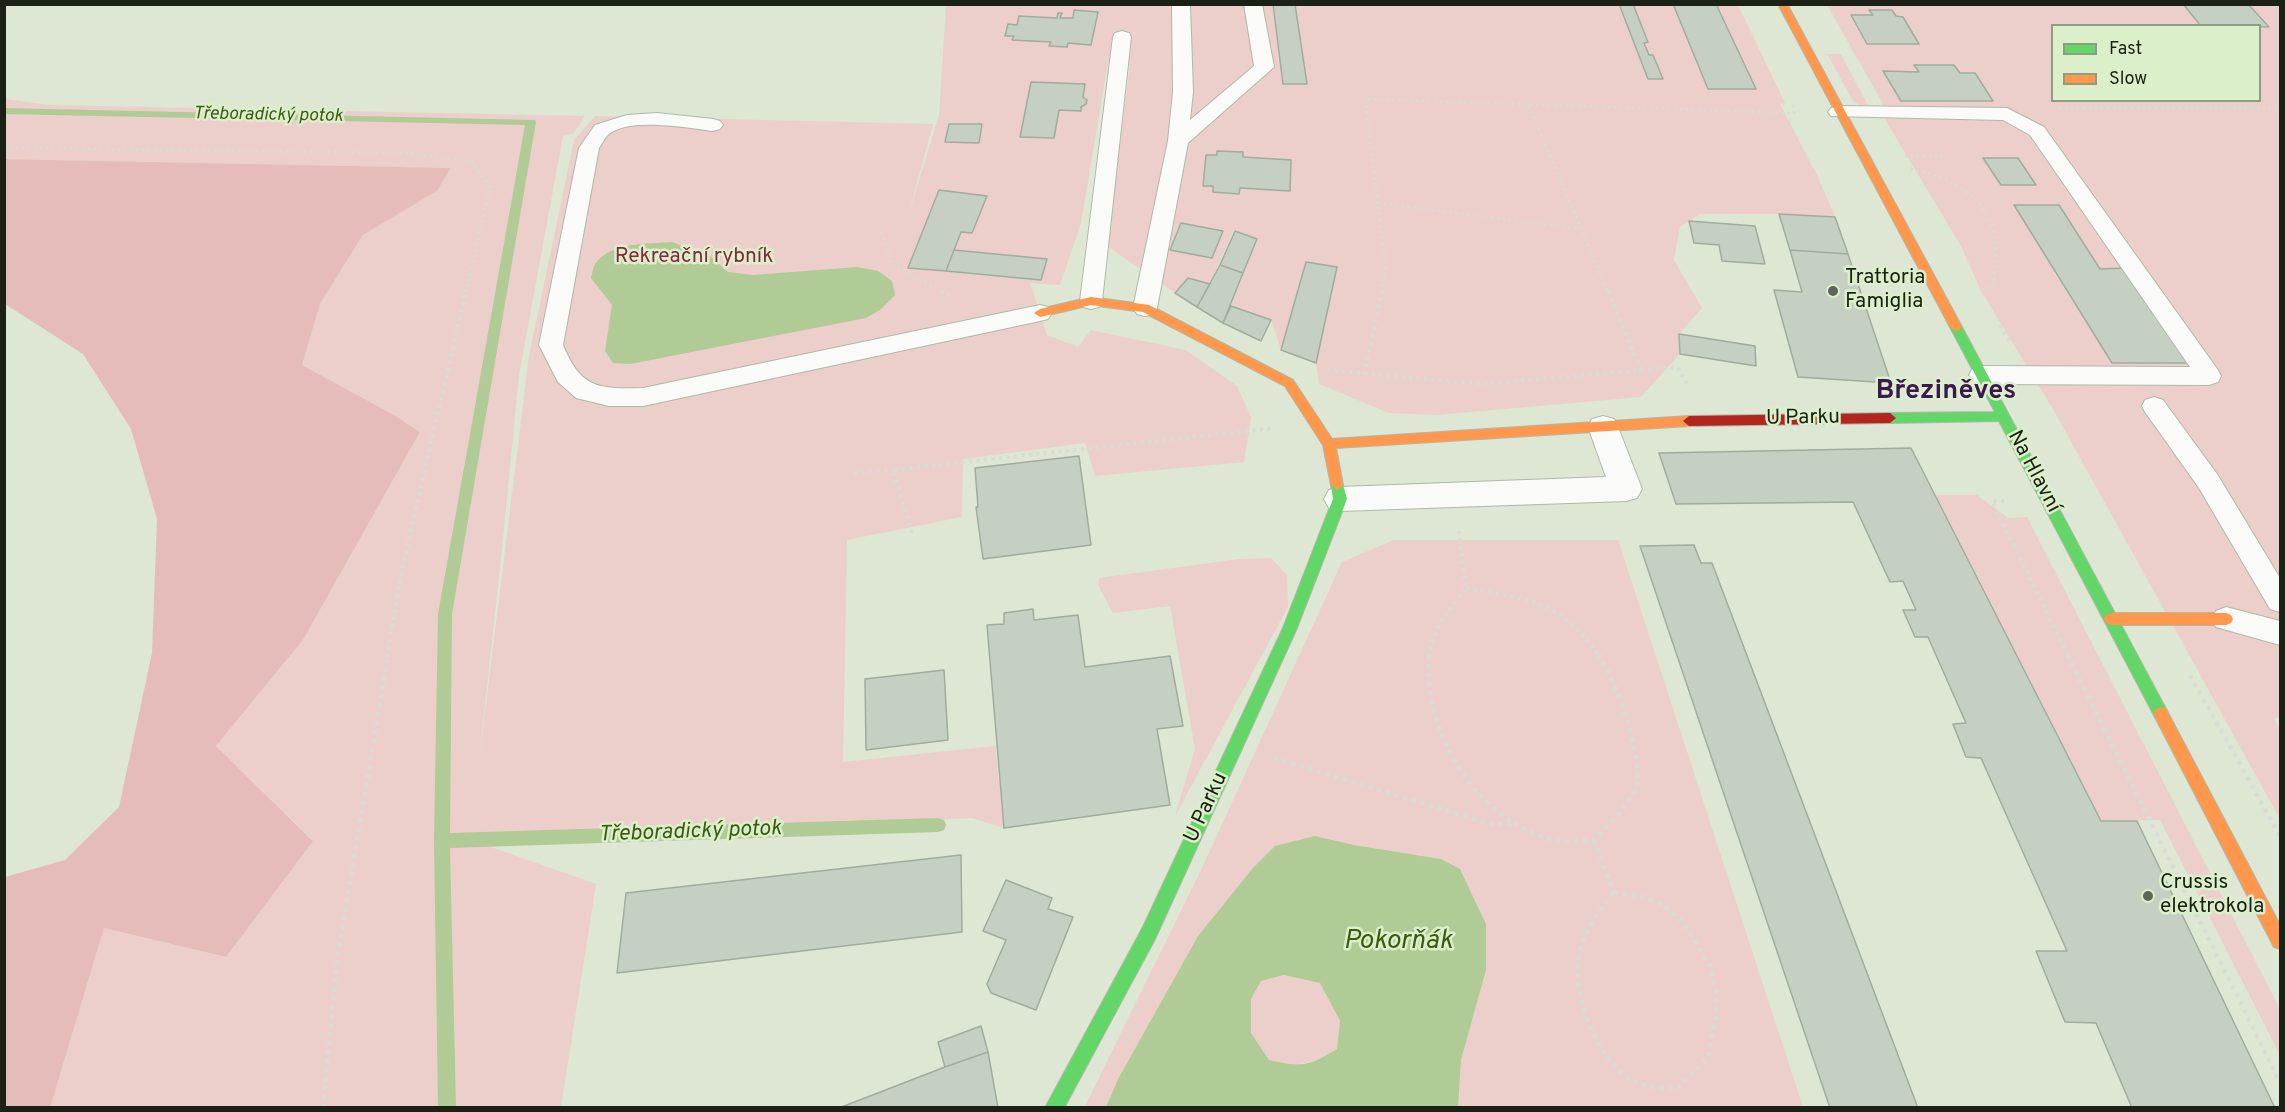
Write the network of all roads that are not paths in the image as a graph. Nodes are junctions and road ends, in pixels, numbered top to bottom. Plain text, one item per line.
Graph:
1 (1181, 4) edge
2 (1253, 4) edge
3 (1782, 4) edge
4 (1122, 37) dead end
5 (1838, 112) junction
6 (714, 125) dead end
7 (1178, 141) junction
8 (1091, 301) junction
9 (1145, 308) junction
10 (1040, 313) joint
11 (1981, 375) junction
12 (2154, 406) dead end
13 (2003, 416) junction
14 (1603, 427) junction
15 (1329, 444) junction
16 (1340, 499) junction
17 (2280, 601) edge
18 (2111, 619) junction
19 (2226, 620) joint
20 (2280, 633) edge
21 (2280, 941) edge
22 (1054, 1107) edge

1 - 7 lane
2 - 7 lane
3 - 5 street, Na Hlavní
4 - 8 lane
5 - 11 street, Na Hlavní
5 - 11 lane
6 - 10 lane
7 - 9 lane
8 - 9 street
8 - 10 street
9 - 15 street
11 - 13 street, Na Hlavní
12 - 17 lane
13 - 14 street, U Parku
13 - 18 street, Na Hlavní
14 - 15 street, U Parku
14 - 16 street
15 - 16 street
16 - 22 street, U Parku
18 - 19 street
18 - 21 street, Na Hlavní
19 - 20 lane

